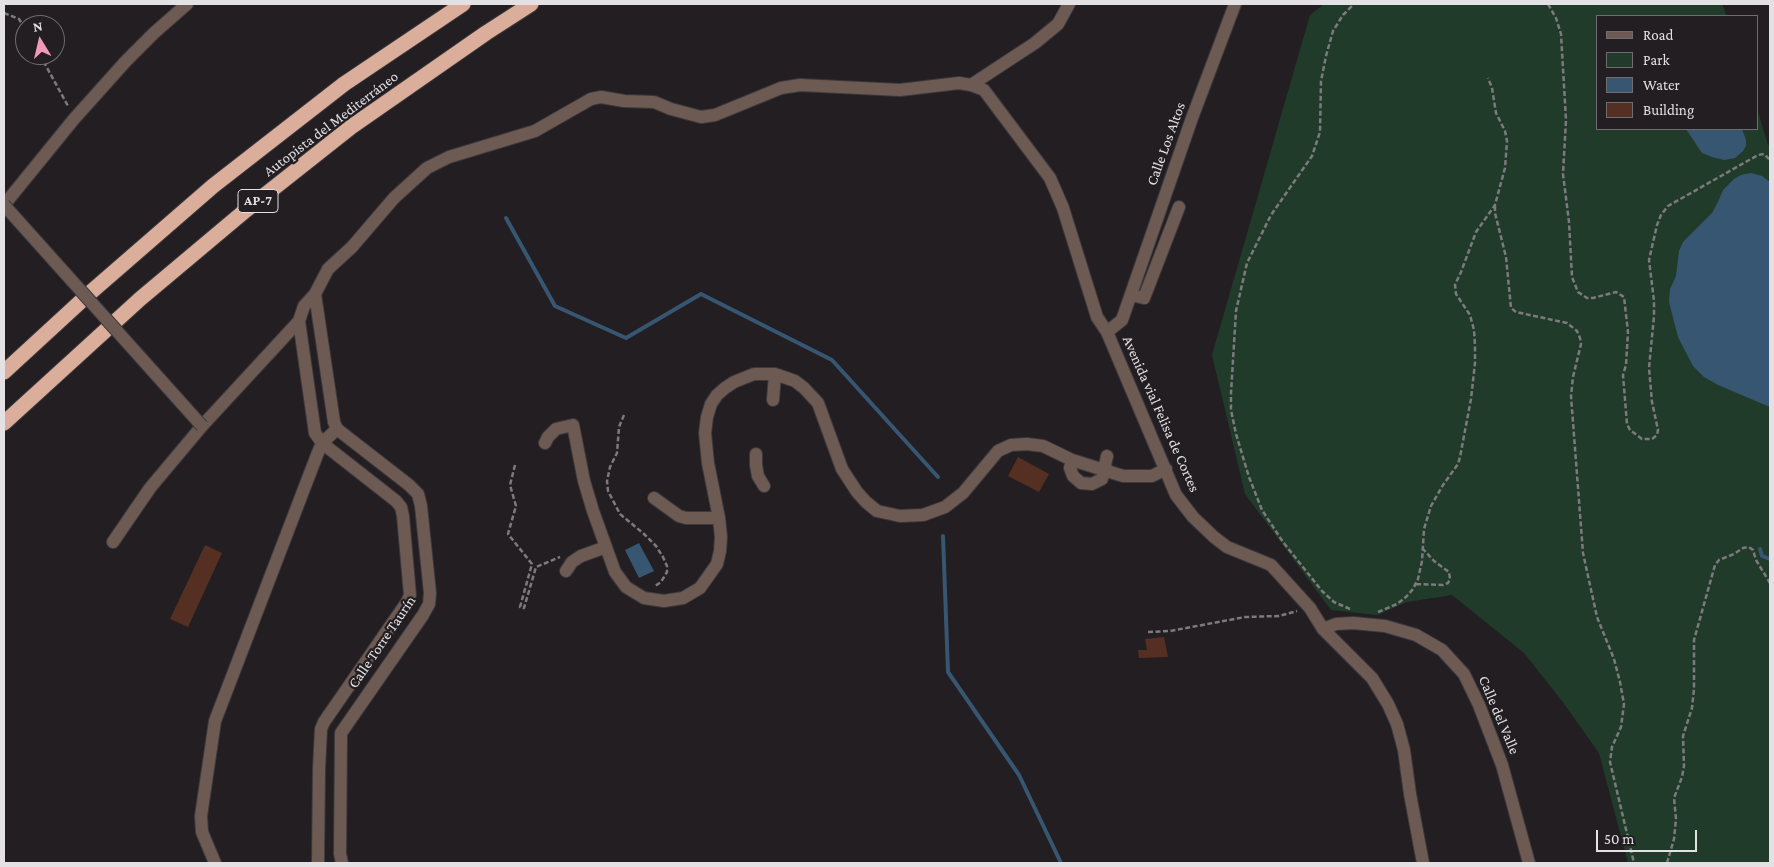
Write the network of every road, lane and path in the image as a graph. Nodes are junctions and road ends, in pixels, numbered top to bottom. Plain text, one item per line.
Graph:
1 (187, 4) edge
2 (463, 4) edge
3 (532, 4) edge
4 (1069, 4) edge
5 (1235, 4) edge
6 (1354, 4) edge
7 (1548, 4) edge
8 (46, 65) edge
9 (1488, 78) dead end
10 (971, 85) junction
11 (74, 119) junction
12 (1770, 160) edge
13 (4, 205) edge
14 (1495, 205) junction
15 (1179, 207) dead end
16 (315, 294) junction
17 (1130, 295) junction
18 (299, 321) junction
19 (1107, 332) junction
20 (4, 372) edge
21 (775, 374) junction
22 (773, 400) dead end
23 (624, 415) dead end
24 (4, 423) edge
25 (202, 426) junction
26 (337, 429) junction
27 (322, 443) junction
28 (546, 443) dead end
29 (756, 454) dead end
30 (1107, 456) dead end
31 (1072, 460) junction
32 (515, 466) dead end
33 (1104, 470) junction
34 (1166, 470) junction
35 (764, 486) dead end
36 (654, 498) dead end
37 (719, 518) junction
38 (112, 542) dead end
39 (606, 547) junction
40 (1423, 549) junction
41 (560, 556) dead end
42 (566, 571) dead end
43 (1770, 583) edge
44 (1416, 584) junction
45 (644, 598) junction
46 (1310, 608) junction
47 (1358, 610) dead end
48 (1372, 612) dead end
49 (1323, 629) junction
50 (1148, 632) dead end
51 (215, 863) edge
52 (318, 863) edge
53 (342, 863) edge
54 (1423, 863) edge
55 (1529, 863) edge
56 (1634, 863) edge
57 (1666, 863) edge

1 - 11 street
2 - 20 highway, Autopista del Mediterráneo / AP-7
3 - 24 highway, Autopista del Mediterráneo / AP-7
4 - 10 street
5 - 17 street, Calle Los Altos
6 - 47 path
7 - 12 path
8 - 11 path
9 - 14 path
10 - 16 street
10 - 19 street, Avenida vial Felisa de Cortes
11 - 13 street
13 - 25 street, bridge
14 - 40 path
14 - 56 path
15 - 17 street
16 - 18 street
16 - 26 street
17 - 19 street, Calle Los Altos
18 - 25 street
18 - 27 street
19 - 34 street, Avenida vial Felisa de Cortes
21 - 22 street
21 - 31 street
21 - 37 street
23 - 45 path
25 - 38 street
26 - 27 street
26 - 53 street, Calle Torre Taurín
27 - 51 street
27 - 52 street, Calle Torre Taurín
28 - 39 street
29 - 35 street
30 - 33 street
31 - 33 street
31 - 33 street
32 - 41 path
33 - 34 street
34 - 46 street, Avenida vial Felisa de Cortes
36 - 37 street
37 - 45 street
39 - 42 street
39 - 45 street
40 - 44 path
40 - 44 path
43 - 57 path
44 - 48 path
46 - 49 street, Avenida vial Felisa de Cortes
46 - 50 path
49 - 54 street, Avenida vial Felisa de Cortes
49 - 55 street, Calle del Valle

